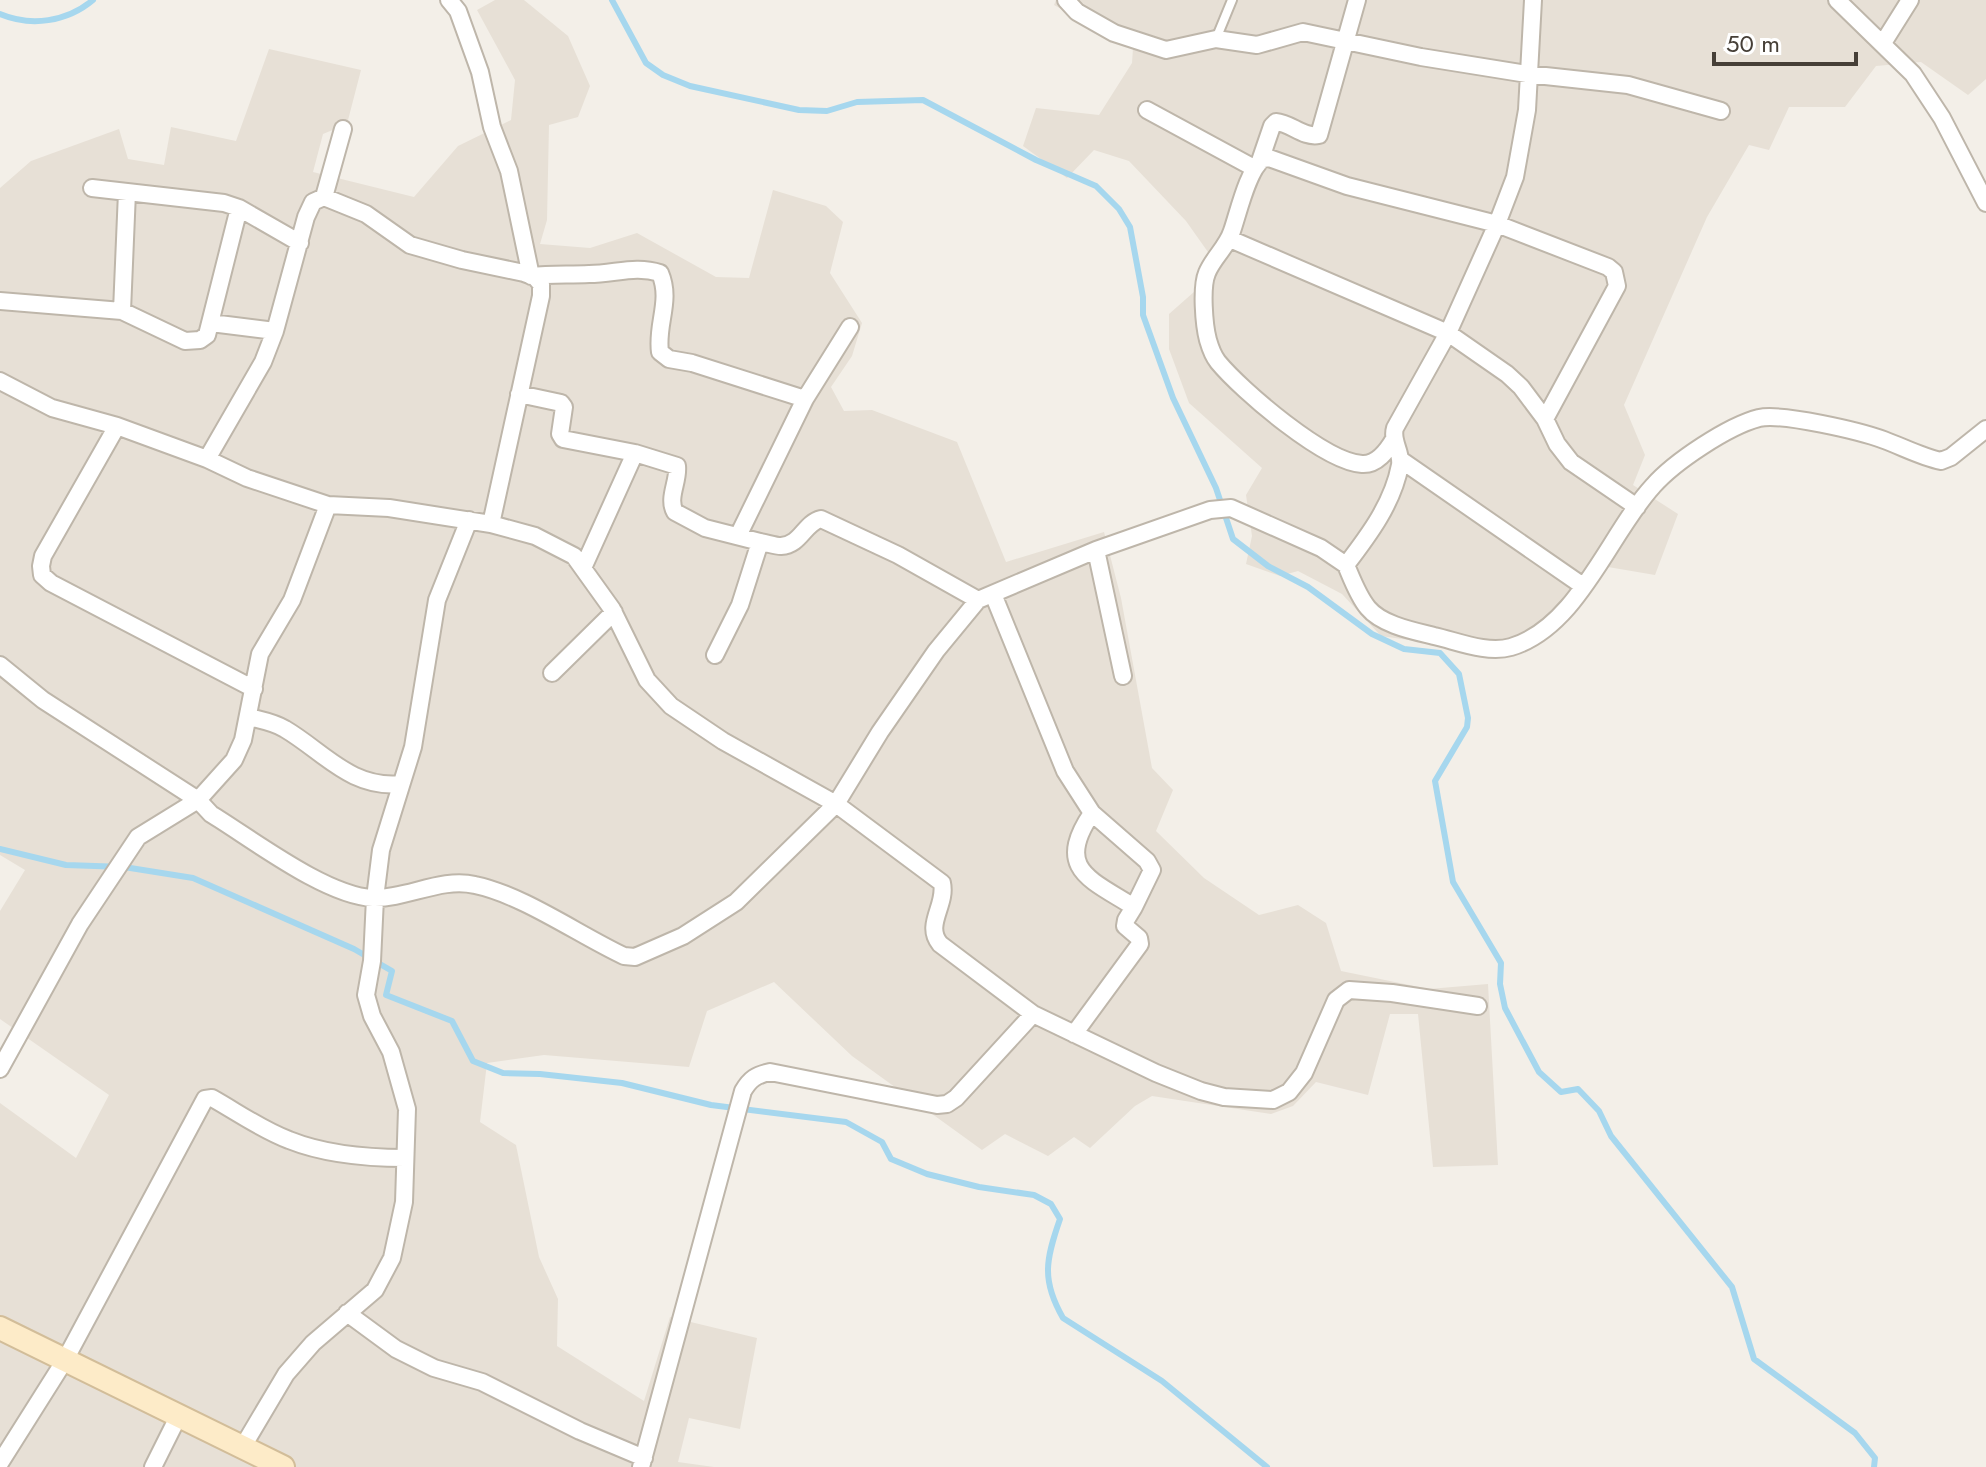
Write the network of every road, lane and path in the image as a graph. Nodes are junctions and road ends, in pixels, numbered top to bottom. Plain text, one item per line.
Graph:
1 (449, 0) edge
2 (1066, 0) edge
3 (1232, 0) edge
4 (1357, 0) edge
5 (1533, 0) edge
6 (1837, 0) edge
7 (1910, 0) edge
8 (1216, 39) junction
9 (1346, 42) junction
10 (1883, 43) junction
11 (1527, 74) junction
12 (1147, 110) dead end
13 (1721, 111) dead end
14 (343, 129) dead end
15 (1257, 164) junction
16 (92, 188) dead end
17 (127, 192) junction
18 (324, 197) junction
19 (1986, 203) edge
20 (239, 208) junction
21 (1497, 224) junction
22 (1230, 239) junction
23 (300, 243) junction
24 (531, 276) junction
25 (0, 301) edge
26 (122, 311) junction
27 (211, 323) junction
28 (850, 327) dead end
29 (275, 331) junction
30 (1448, 333) junction
31 (0, 381) edge
32 (519, 394) junction
33 (805, 399) junction
34 (1545, 419) junction
35 (117, 426) junction
36 (1986, 429) edge
37 (1394, 439) junction
38 (635, 453) junction
39 (207, 459) junction
40 (1401, 460) junction
41 (328, 505) junction
42 (1637, 507) junction
43 (469, 520) junction
44 (491, 524) junction
45 (738, 536) junction
46 (760, 542) junction
47 (1096, 550) junction
48 (1346, 565) junction
49 (583, 568) junction
50 (1583, 586) junction
51 (985, 597) junction
52 (614, 612) junction
53 (715, 655) dead end
54 (0, 665) edge
55 (552, 673) dead end
56 (1123, 676) dead end
57 (254, 689) junction
58 (249, 717) junction
59 (401, 784) junction
60 (198, 800) junction
61 (836, 804) junction
62 (1092, 813) junction
63 (375, 898) junction
64 (1134, 907) junction
65 (1478, 1006) dead end
66 (1033, 1014) junction
67 (1074, 1034) junction
68 (0, 1069) edge
69 (405, 1158) junction
70 (347, 1313) junction
71 (0, 1328) edge
72 (65, 1360) junction
73 (178, 1417) junction
74 (242, 1448) junction
75 (642, 1462) edge
76 (0, 1463) edge
77 (153, 1467) edge
78 (283, 1467) edge

1 - 24 street
2 - 8 street
3 - 8 lane
4 - 9 street
5 - 11 street
6 - 10 street
7 - 10 street
8 - 9 street
9 - 11 street
9 - 15 street
10 - 19 street
11 - 13 street
11 - 21 street
12 - 15 street
14 - 18 street
15 - 21 street
15 - 22 street
16 - 17 street
17 - 20 street
17 - 26 street
18 - 23 street
18 - 24 street
20 - 23 street
20 - 27 street
21 - 30 street
21 - 34 street
22 - 30 street
22 - 37 street
23 - 29 street
24 - 32 street
24 - 33 street
25 - 26 street
26 - 27 street
27 - 29 street
28 - 33 street
29 - 39 street
30 - 34 street
30 - 37 street
31 - 35 street
32 - 38 street
32 - 44 street
33 - 45 street
34 - 42 street
35 - 39 street
35 - 57 street
36 - 42 street
37 - 40 street
38 - 45 street
38 - 49 street
39 - 41 street
40 - 48 street
40 - 50 street
41 - 43 street
41 - 57 street
42 - 50 street
43 - 44 street
43 - 59 street
44 - 49 street
45 - 46 street
46 - 51 street
46 - 53 street
47 - 48 street
47 - 51 street
47 - 56 street
48 - 50 street
49 - 52 street
51 - 61 street
51 - 62 street
52 - 55 street
52 - 61 street
54 - 60 street
57 - 58 street
58 - 59 street
58 - 60 street
59 - 63 street
60 - 63 street
60 - 68 street
61 - 63 street
61 - 66 street
62 - 64 street
62 - 64 street
63 - 69 street
64 - 67 street
65 - 67 street
66 - 67 street
66 - 75 street
69 - 70 street
69 - 72 street
70 - 74 street
70 - 75 street
71 - 72 street
72 - 73 street
72 - 76 street
73 - 74 street
73 - 77 street
74 - 78 street

